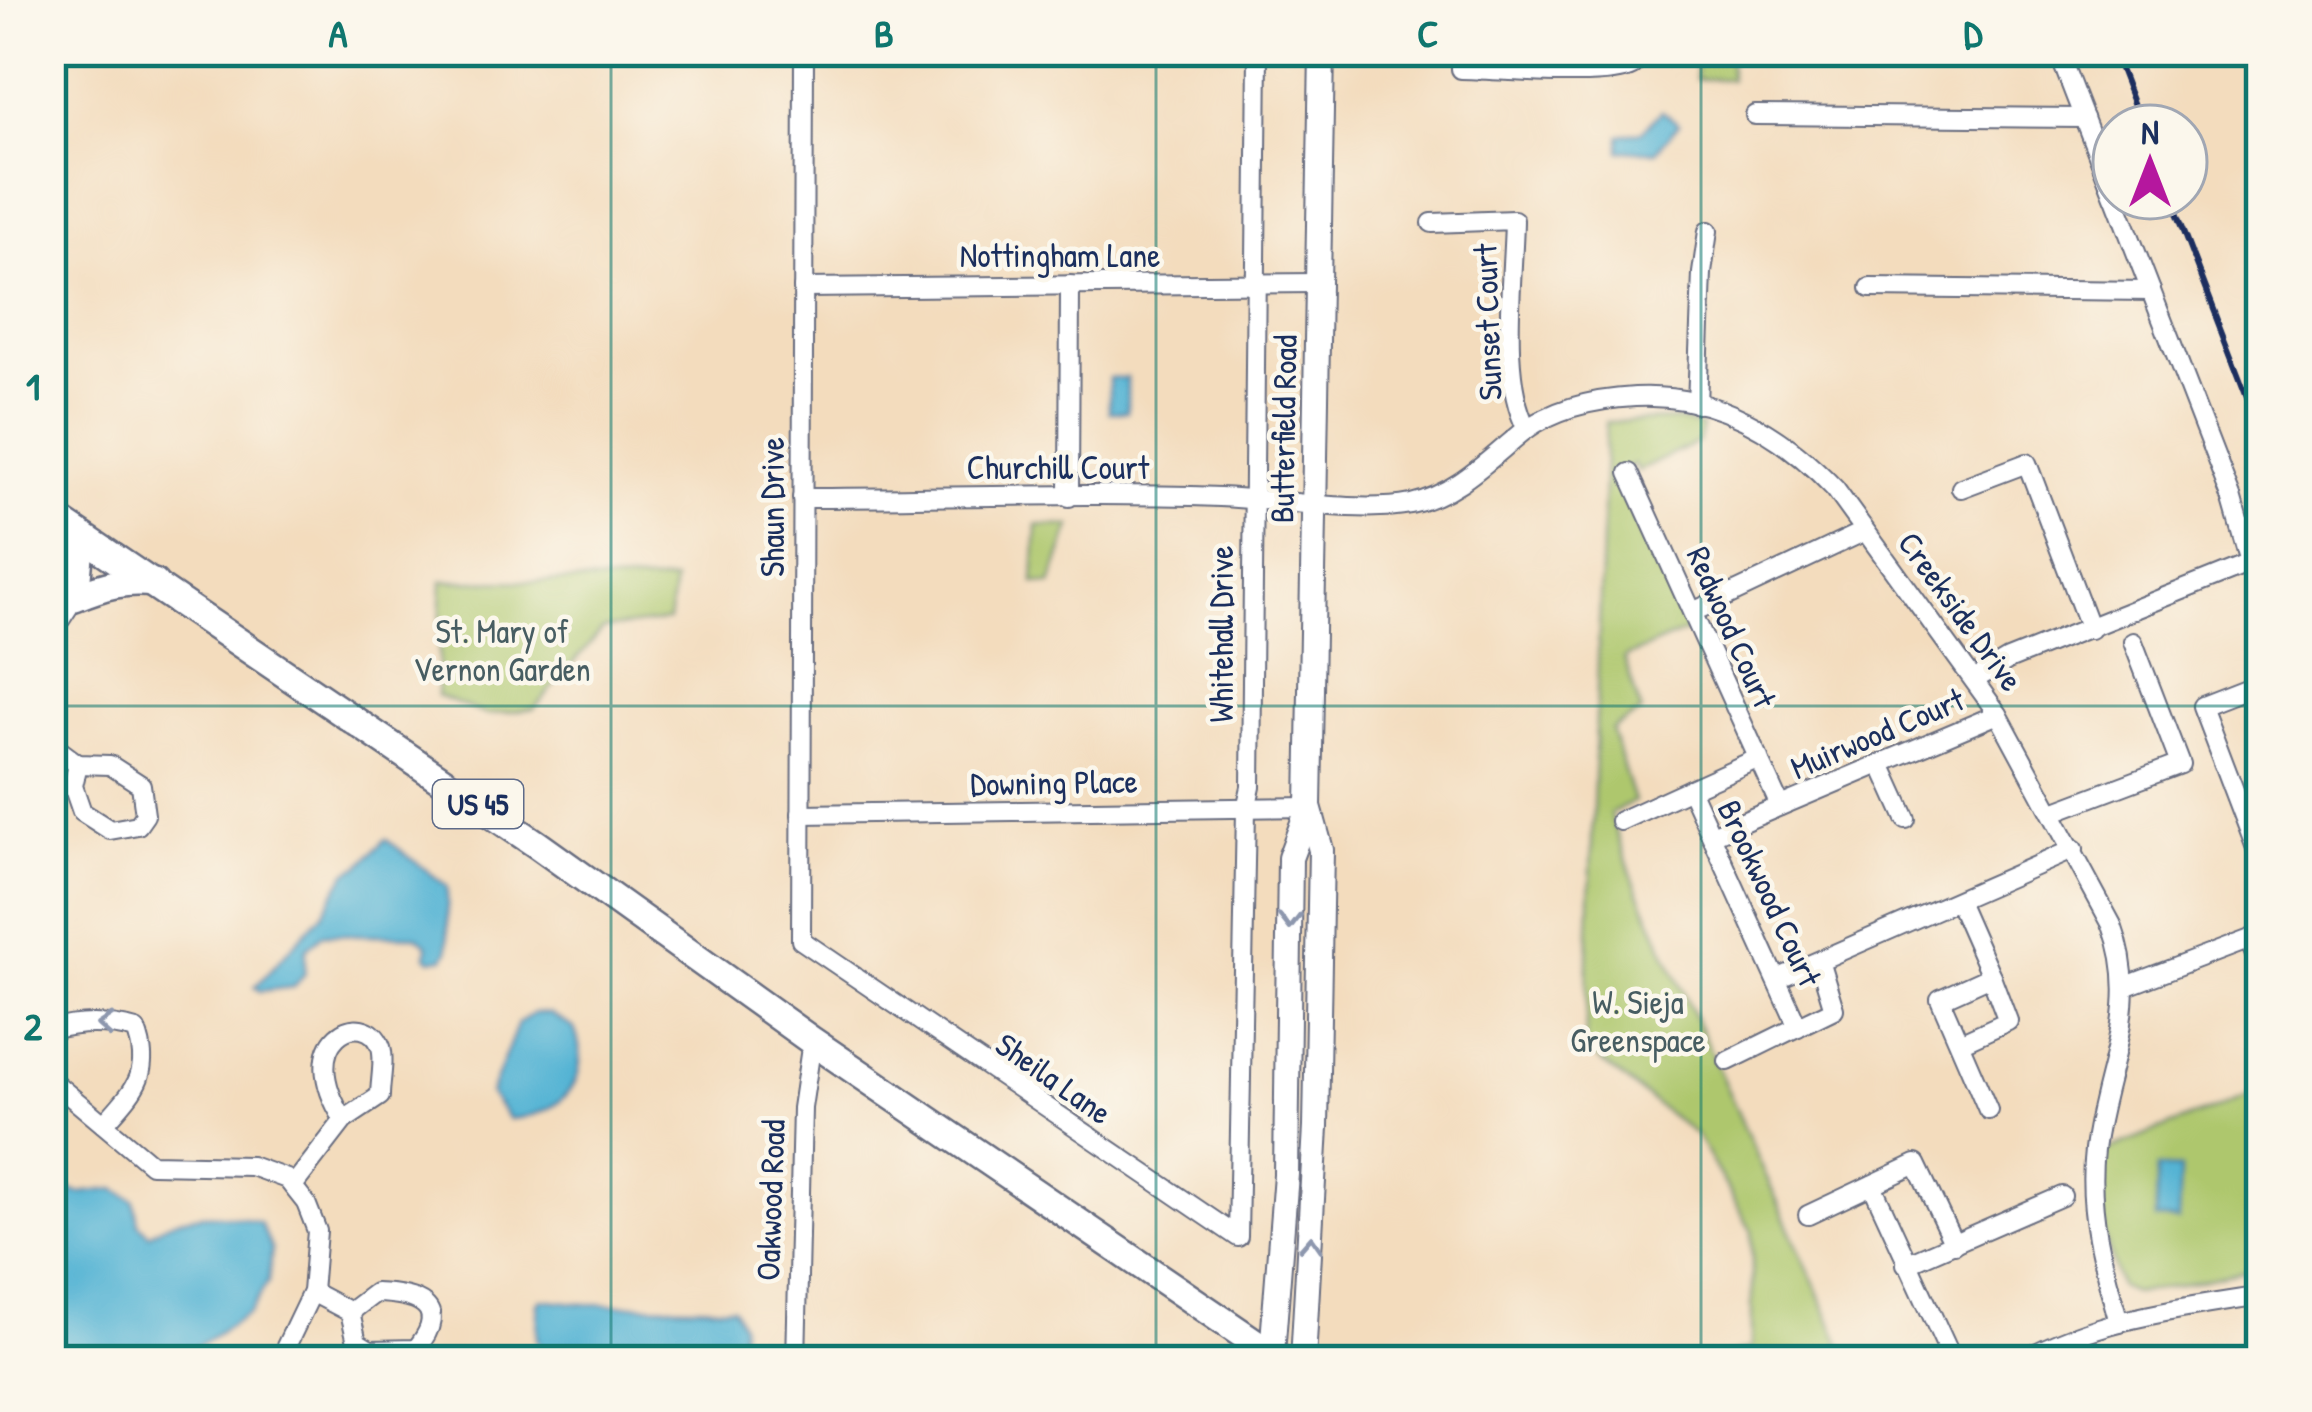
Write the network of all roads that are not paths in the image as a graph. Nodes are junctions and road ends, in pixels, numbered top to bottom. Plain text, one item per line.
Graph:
1 (804, 51) edge
2 (1258, 51) edge
3 (1322, 51) edge
4 (1461, 51) edge
5 (1632, 51) edge
6 (2058, 51) edge
7 (1755, 116) dead end
8 (2084, 118) junction
9 (2090, 133) edge
10 (2125, 222) edge
11 (1432, 223) dead end
12 (1708, 231) dead end
13 (1318, 283) junction
14 (1256, 284) junction
15 (1070, 285) junction
16 (803, 287) junction
17 (1870, 287) dead end
18 (2151, 291) junction
19 (1697, 404) junction
20 (1527, 429) junction
21 (1629, 473) dead end
22 (1961, 488) dead end
23 (1069, 497) junction
24 (802, 499) junction
25 (1253, 499) junction
26 (1315, 503) junction
27 (51, 515) edge
28 (1865, 530) junction
29 (81, 536) junction
30 (154, 583) junction
31 (75, 597) junction
32 (1694, 612) junction
33 (2090, 629) junction
34 (51, 634) edge
35 (2133, 642) dead end
36 (1974, 680) junction
37 (2261, 683) edge
38 (2202, 706) junction
39 (1998, 714) junction
40 (2164, 719) junction
41 (51, 744) edge
42 (2219, 750) junction
43 (1759, 758) junction
44 (78, 764) dead end
45 (2180, 764) junction
46 (1882, 766) junction
47 (1690, 789) junction
48 (1780, 806) junction
49 (1309, 807) junction
50 (1246, 809) junction
51 (2054, 812) junction
52 (801, 814) junction
53 (1906, 819) dead end
54 (1620, 821) dead end
55 (1712, 835) junction
56 (2074, 849) junction
57 (2261, 860) edge
58 (1959, 903) junction
59 (2255, 937) edge
60 (820, 953) joint
61 (1820, 964) junction
62 (2261, 970) edge
63 (1991, 976) junction
64 (1777, 979) junction
65 (2124, 987) junction
66 (1798, 1027) junction
67 (51, 1030) edge
68 (812, 1041) junction
69 (1960, 1043) junction
70 (1728, 1061) dead end
71 (51, 1080) edge
72 (1988, 1110) dead end
73 (344, 1120) junction
74 (105, 1123) junction
75 (1872, 1185) junction
76 (293, 1186) junction
77 (2062, 1196) dead end
78 (1808, 1215) dead end
79 (1238, 1216) joint
80 (1954, 1244) junction
81 (1906, 1264) junction
82 (312, 1292) junction
83 (2261, 1296) edge
84 (350, 1312) junction
85 (2119, 1322) junction
86 (2064, 1340) junction
87 (1277, 1357) edge
88 (279, 1361) edge
89 (796, 1361) edge
90 (1304, 1361) edge
91 (1953, 1361) edge
92 (2021, 1361) edge
93 (2072, 1361) edge

1 - 16 street, Shaun Drive
2 - 14 street, Whitehall Drive
3 - 13 main road, Butterfield Road
4 - 5 street
6 - 8 street
7 - 8 street
8 - 9 street
10 - 18 street
11 - 20 street, Sunset Court
12 - 19 street
13 - 14 street, Nottingham Lane
13 - 26 main road, Butterfield Road
14 - 15 street, Nottingham Lane
14 - 25 street, Whitehall Drive
15 - 16 street, Nottingham Lane
15 - 23 street
16 - 24 street, Shaun Drive
17 - 18 street
18 - 33 street
19 - 20 street, Creekside Drive
19 - 28 street, Creekside Drive
20 - 26 street, Creekside Drive
21 - 32 street, Redwood Court
22 - 33 street
23 - 24 street, Churchill Court
23 - 25 street, Churchill Court
24 - 52 street, Shaun Drive
25 - 26 street, Churchill Court
25 - 50 street, Whitehall Drive
26 - 49 main road, Butterfield Road
27 - 29 main road, US 45
28 - 32 street
28 - 36 street, Creekside Drive
29 - 30 main road, US 45
29 - 31 main road
30 - 31 main road
30 - 68 main road, US 45
31 - 34 street
32 - 43 street, Redwood Court
33 - 36 street
35 - 40 street
36 - 39 street, Creekside Drive
37 - 38 street
38 - 40 street
38 - 42 street
39 - 46 street, Muirwood Court
39 - 51 street, Creekside Drive
40 - 45 street
41 - 44 street
42 - 45 street
42 - 57 street
43 - 47 street
43 - 48 street, Redwood Court
45 - 51 street
46 - 48 street, Muirwood Court
46 - 53 street
47 - 54 street, Brookwood Court
47 - 55 street, Brookwood Court
48 - 55 street, Muirwood Court
49 - 50 street, Downing Place
49 -> 87 main road, Butterfield Road
90 -> 49 main road, Butterfield Road
50 - 52 street, Downing Place
50 - 79 street, Whitehall Drive
51 - 56 street, Creekside Drive
52 - 60 street, Shaun Drive
55 - 64 street, Brookwood Court
56 - 58 street
56 - 65 street, Creekside Drive
58 - 61 street
58 - 63 street
59 - 62 street
59 - 65 street
60 - 79 street, Sheila Lane
61 - 64 street
61 - 66 street, Brookwood Court
63 - 69 street
63 - 69 street
64 - 66 street, Brookwood Court
65 - 85 street, Creekside Drive
66 - 70 street, Brookwood Court
74 -> 67 street
68 - 87 main road, US 45
68 - 89 street, Oakwood Road
69 - 72 street
71 - 74 street
73 - 73 street
73 - 76 street
74 - 76 street
75 - 78 street
75 - 80 street
75 - 81 street
76 - 82 street
77 - 80 street
80 - 81 street
81 - 91 street
82 - 84 street
82 - 88 street
83 - 85 street
84 - 84 street
85 - 86 street
86 - 92 street
86 - 93 street

